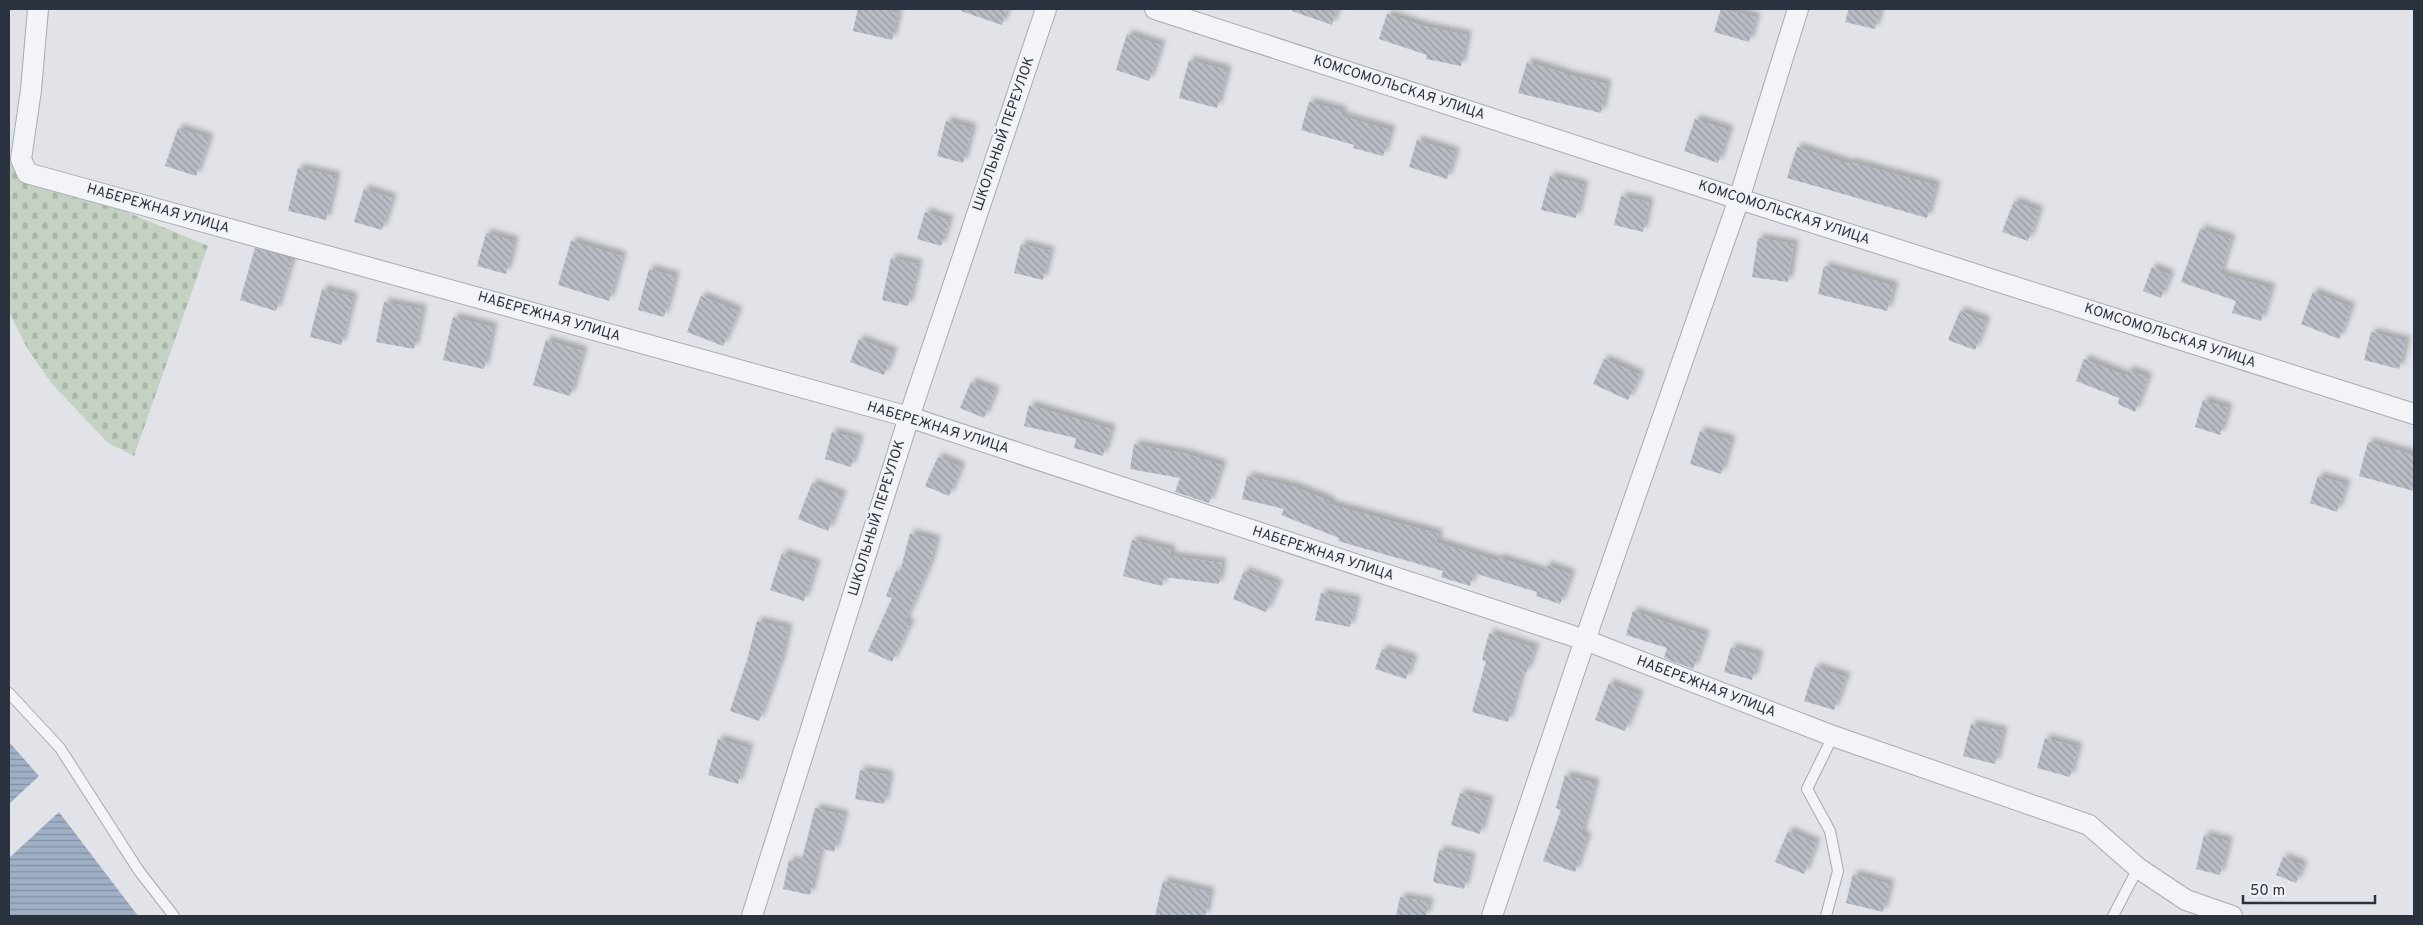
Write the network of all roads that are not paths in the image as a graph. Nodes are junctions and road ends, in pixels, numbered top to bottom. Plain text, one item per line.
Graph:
1 (38, 9) edge
2 (1046, 9) edge
3 (1156, 9) edge
4 (1798, 9) edge
5 (1739, 199) junction
6 (2414, 414) edge
7 (909, 417) junction
8 (1585, 640) junction
9 (9, 693) edge
10 (1833, 736) junction
11 (2138, 868) junction
12 (174, 916) edge
13 (752, 916) edge
14 (1492, 916) edge
15 (1826, 916) edge
16 (2114, 916) edge
17 (2232, 916) edge

1 - 7 street, НАБЕРЕЖНАЯ УЛИЦА
2 - 7 street, ШКОЛЬНЫЙ ПЕРЕУЛОК
3 - 5 street, КОМСОМОЛЬСКАЯ УЛИЦА
4 - 5 street
5 - 6 street, КОМСОМОЛЬСКАЯ УЛИЦА
5 - 8 street
7 - 8 street, НАБЕРЕЖНАЯ УЛИЦА
7 - 13 street, ШКОЛЬНЫЙ ПЕРЕУЛОК
8 - 10 street, НАБЕРЕЖНАЯ УЛИЦА
8 - 14 street
9 - 12 lane
10 - 11 street, НАБЕРЕЖНАЯ УЛИЦА
10 - 15 lane
11 - 16 lane
11 - 17 street, НАБЕРЕЖНАЯ УЛИЦА

